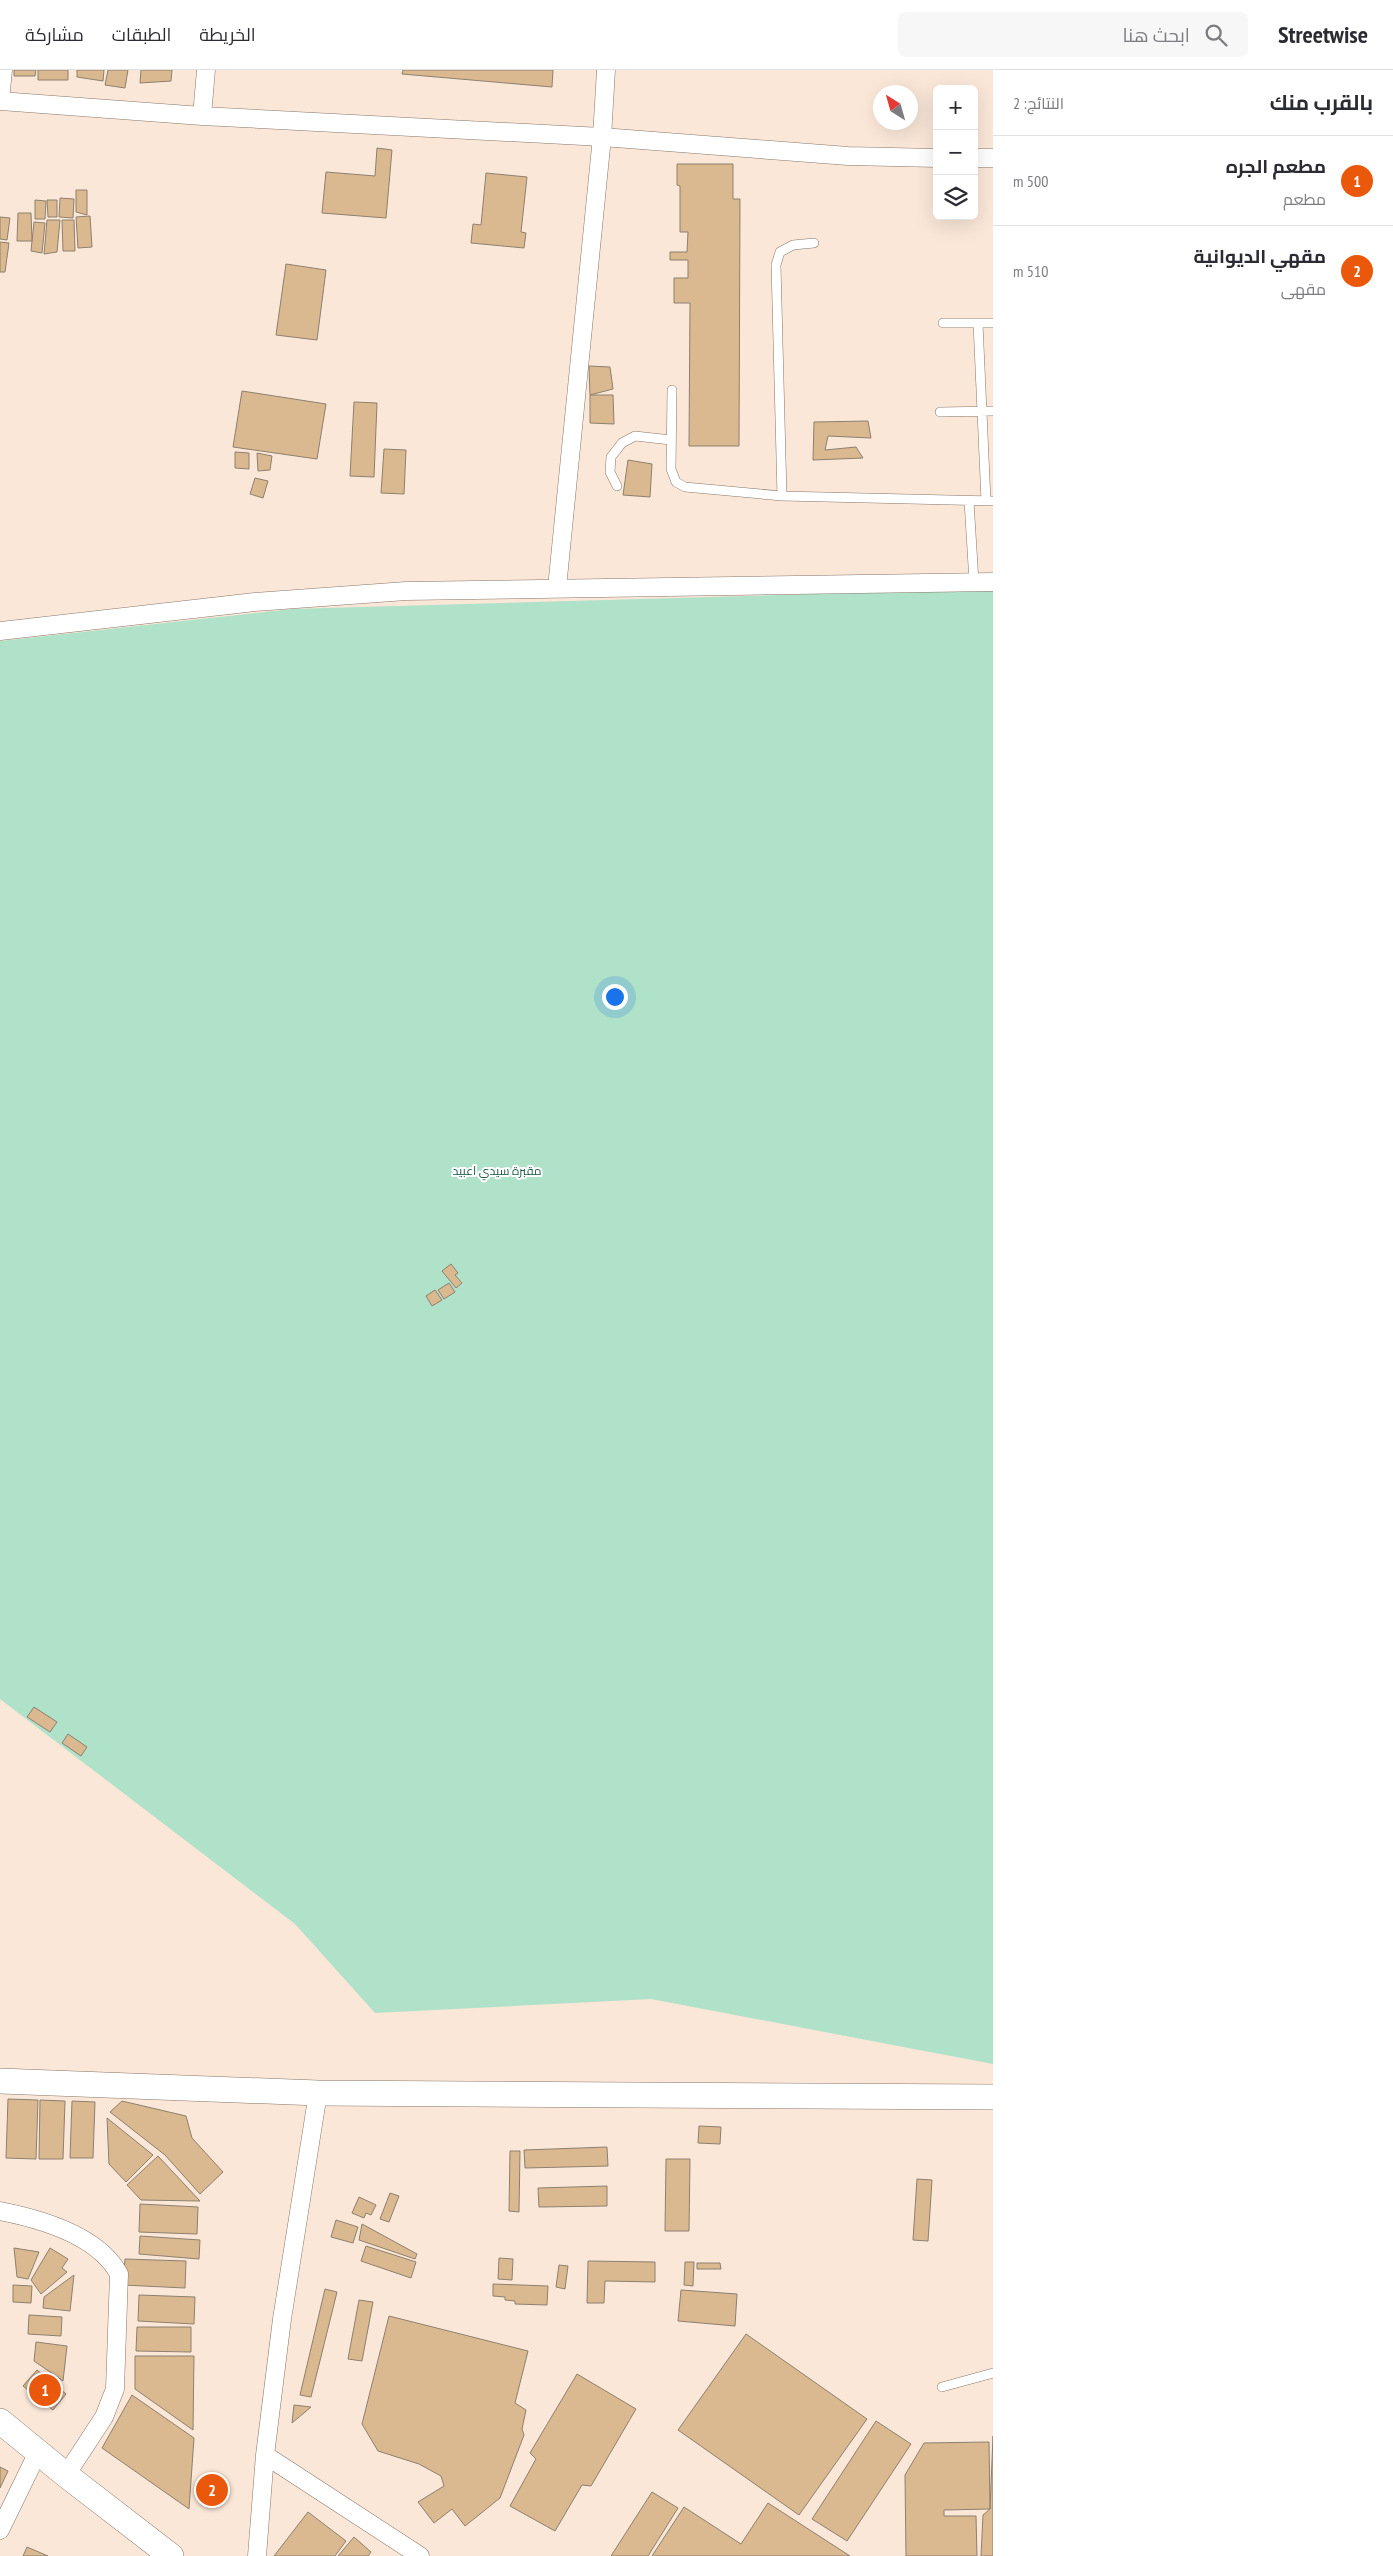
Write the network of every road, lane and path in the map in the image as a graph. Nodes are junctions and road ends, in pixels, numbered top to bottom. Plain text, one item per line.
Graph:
1 (3, 70) edge
2 (206, 70) edge
3 (606, 70) edge
4 (0, 101) edge
5 (202, 116) junction
6 (602, 137) junction
7 (933, 158) edge
8 (978, 158) edge
9 (993, 158) edge
10 (814, 243) dead end
11 (943, 323) dead end
12 (978, 323) junction
13 (993, 323) edge
14 (672, 390) dead end
15 (982, 411) junction
16 (993, 411) edge
17 (940, 412) dead end
18 (671, 440) junction
19 (617, 486) dead end
20 (782, 496) junction
21 (969, 501) junction
22 (990, 501) edge
23 (974, 582) junction
24 (993, 582) edge
25 (557, 588) junction
26 (0, 631) edge
27 (0, 2081) edge
28 (318, 2092) junction
29 (993, 2097) edge
30 (0, 2211) edge
31 (993, 2373) edge
32 (942, 2387) dead end
33 (0, 2421) edge
34 (38, 2452) junction
35 (265, 2455) junction
36 (66, 2475) junction
37 (0, 2530) edge
38 (166, 2554) edge
39 (257, 2556) edge
40 (420, 2556) edge

1 - 4 street
2 - 5 street
3 - 6 street
4 - 5 street
5 - 6 street
6 - 7 street
6 - 25 street
8 - 9 street
10 - 20 lane
11 - 12 lane
12 - 13 lane
12 - 15 lane
14 - 18 lane
15 - 16 lane
15 - 17 lane
15 - 22 lane
18 - 19 lane
18 - 20 lane
20 - 21 lane
21 - 22 lane
21 - 23 lane
23 - 24 street
23 - 25 street
25 - 26 street
27 - 28 main road
28 - 29 main road
28 - 35 street
30 - 36 street
31 - 32 lane
33 - 34 main road
34 - 36 main road
34 - 37 street
35 - 39 street
35 - 40 street
36 - 38 main road

